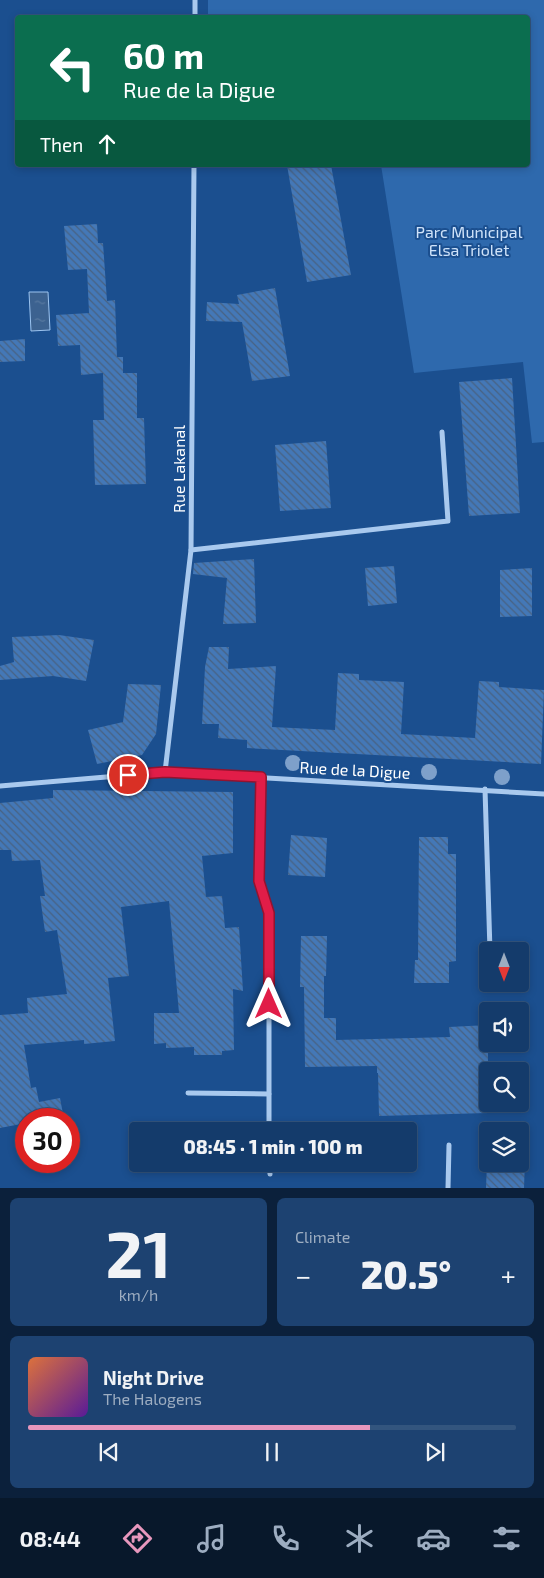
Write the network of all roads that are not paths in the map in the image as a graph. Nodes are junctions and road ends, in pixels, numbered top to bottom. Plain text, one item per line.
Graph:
1 (195, 0) edge
2 (195, 15) edge
3 (194, 167) edge
4 (442, 432) dead end
5 (191, 550) junction
6 (165, 772) junction
7 (261, 777) junction
8 (0, 786) edge
9 (485, 790) junction
10 (544, 794) edge
11 (490, 942) edge
12 (188, 1093) dead end
13 (269, 1094) junction
14 (269, 1122) edge
15 (449, 1145) dead end
16 (448, 1188) edge

1 - 2 street
3 - 5 street, Rue Lakanal
4 - 5 street
5 - 6 street, Rue Lakanal
6 - 7 street, Rue de la Digue
6 - 8 street, Rue de la Digue
7 - 9 street, Rue de la Digue
7 - 13 street
9 - 10 street, Rue de la Digue
9 - 11 street
12 - 13 street
13 - 14 street
15 - 16 street

